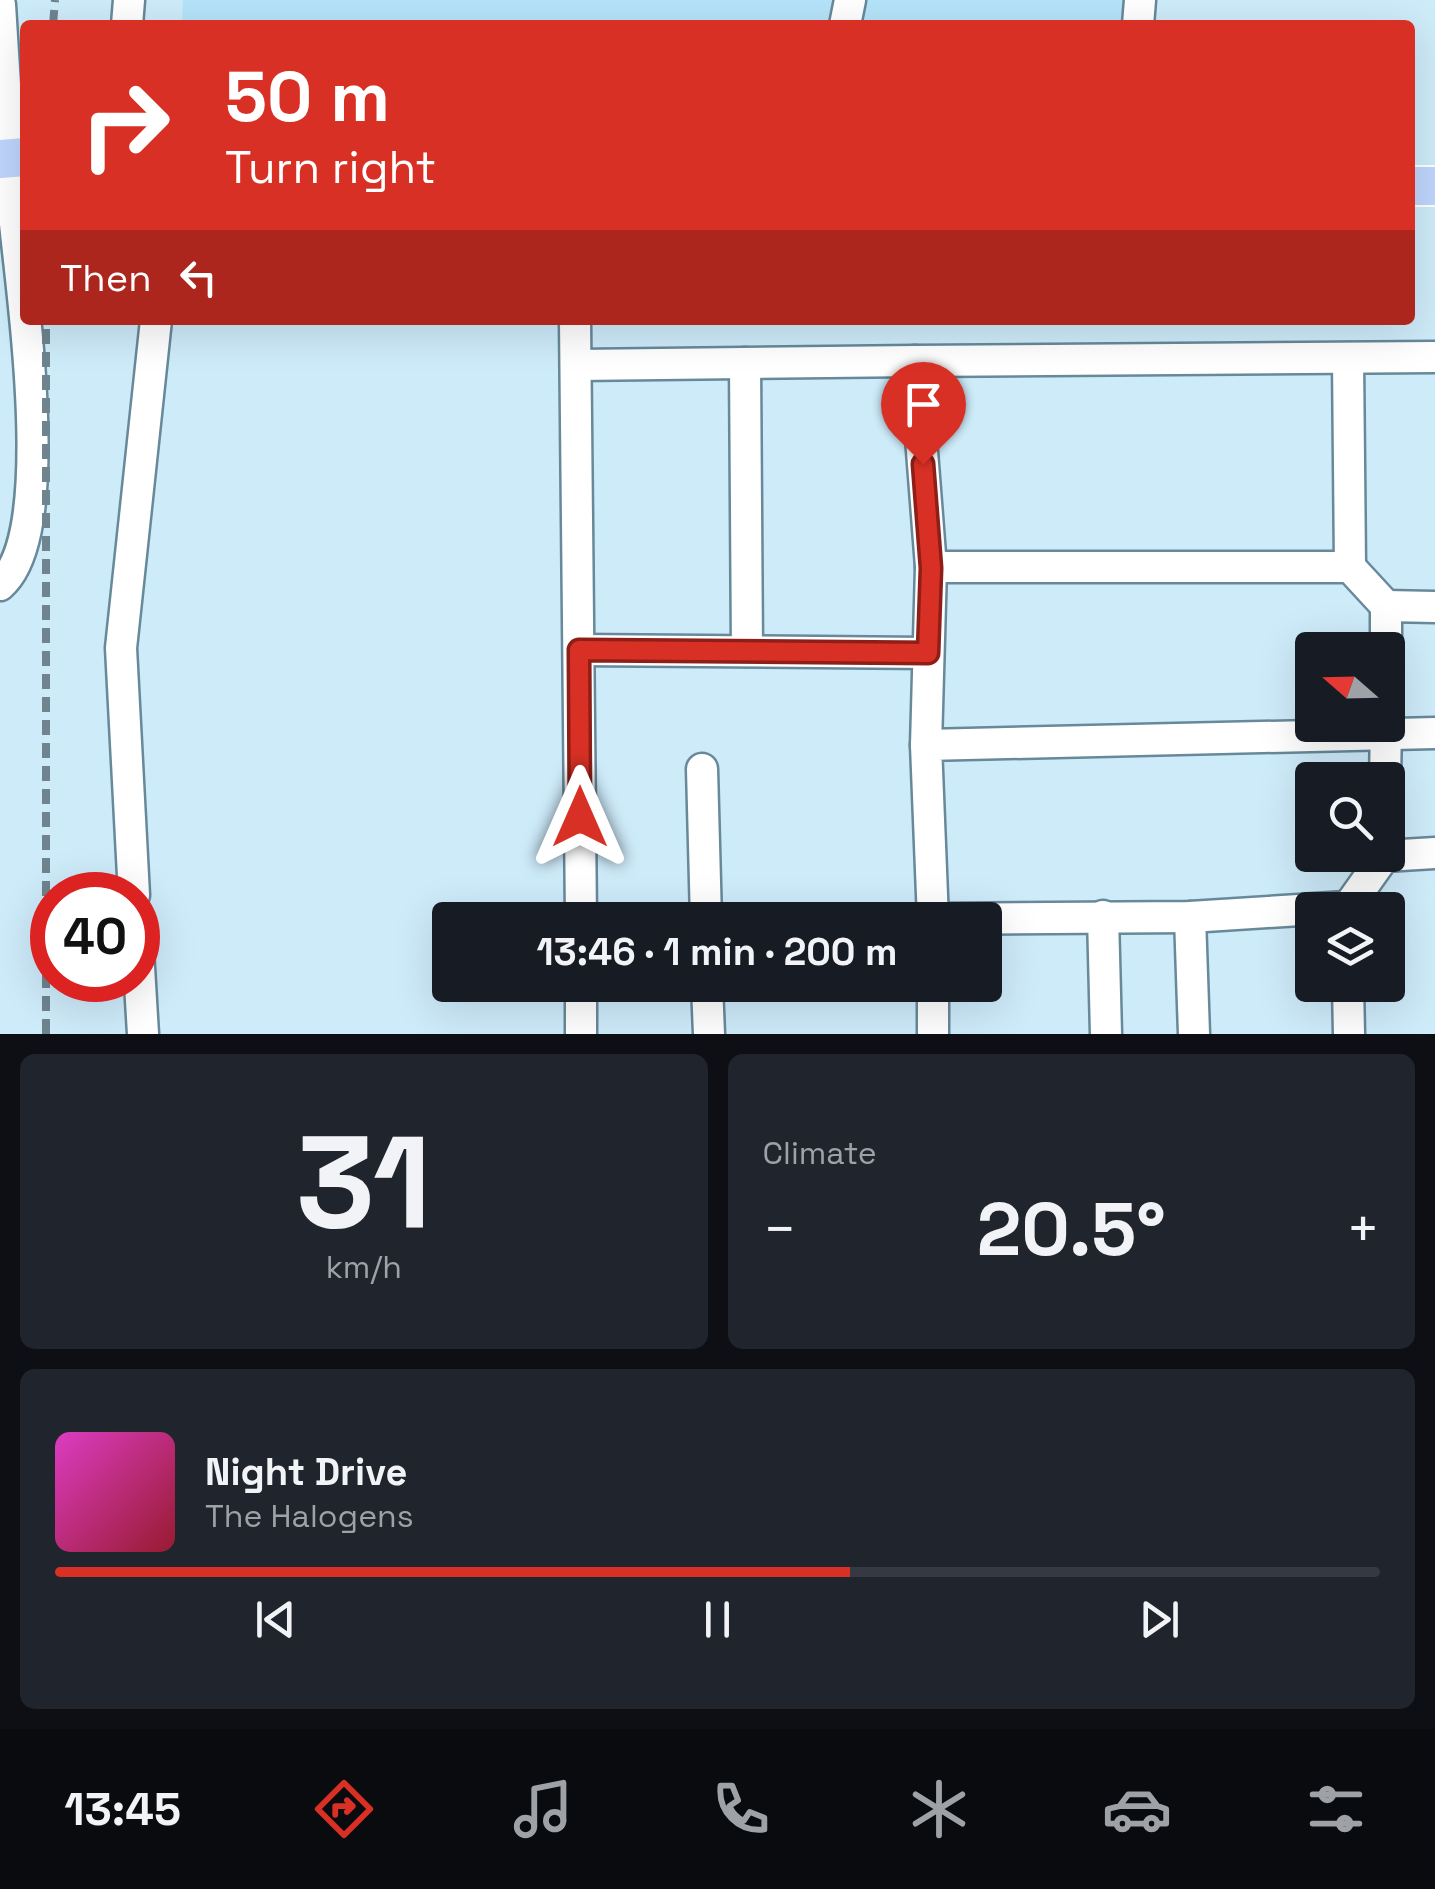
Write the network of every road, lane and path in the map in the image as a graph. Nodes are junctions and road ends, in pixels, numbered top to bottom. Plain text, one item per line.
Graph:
1 (0, 5) edge
2 (12, 170) edge
3 (20, 263) edge
4 (25, 325) edge
5 (155, 325) edge
6 (575, 325) edge
7 (1435, 357) edge
8 (1348, 358) junction
9 (916, 361) junction
10 (744, 363) junction
11 (578, 364) junction
12 (1350, 567) junction
13 (931, 568) junction
14 (0, 586) edge
15 (1386, 606) junction
16 (1435, 607) edge
17 (1386, 632) edge
18 (579, 650) junction
19 (747, 651) junction
20 (928, 653) junction
21 (1405, 730) edge
22 (1295, 732) edge
23 (1435, 732) edge
24 (926, 745) junction
25 (702, 769) dead end
26 (1435, 854) edge
27 (1405, 855) edge
28 (133, 872) edge
29 (581, 902) edge
30 (706, 902) edge
31 (932, 902) edge
32 (1295, 911) edge
33 (1104, 916) junction
34 (1190, 916) junction
35 (1002, 918) edge
36 (141, 1002) edge
37 (581, 1002) edge
38 (708, 1002) edge
39 (933, 1002) edge
40 (1348, 1002) edge
41 (143, 1034) edge
42 (581, 1034) edge
43 (708, 1034) edge
44 (933, 1034) edge
45 (1106, 1034) edge
46 (1194, 1034) edge
47 (1349, 1034) edge

1 - 2 street
2 - 3 street
4 - 14 street
5 - 28 street
6 - 11 street
7 - 8 street
8 - 9 street
8 - 12 street
9 - 10 street
9 - 13 street
10 - 11 street
10 - 19 street
11 - 18 street
12 - 13 street
12 - 15 street
13 - 20 street
15 - 16 street
15 - 17 street
18 - 19 street
18 - 29 street
19 - 20 street
20 - 24 street
21 - 23 street
22 - 24 street
24 - 31 street
25 - 30 street
26 - 27 street
32 - 34 street
33 - 34 street
33 - 35 street
33 - 45 street
34 - 46 street
36 - 41 street
37 - 42 street
38 - 43 street
39 - 44 street
40 - 47 street

